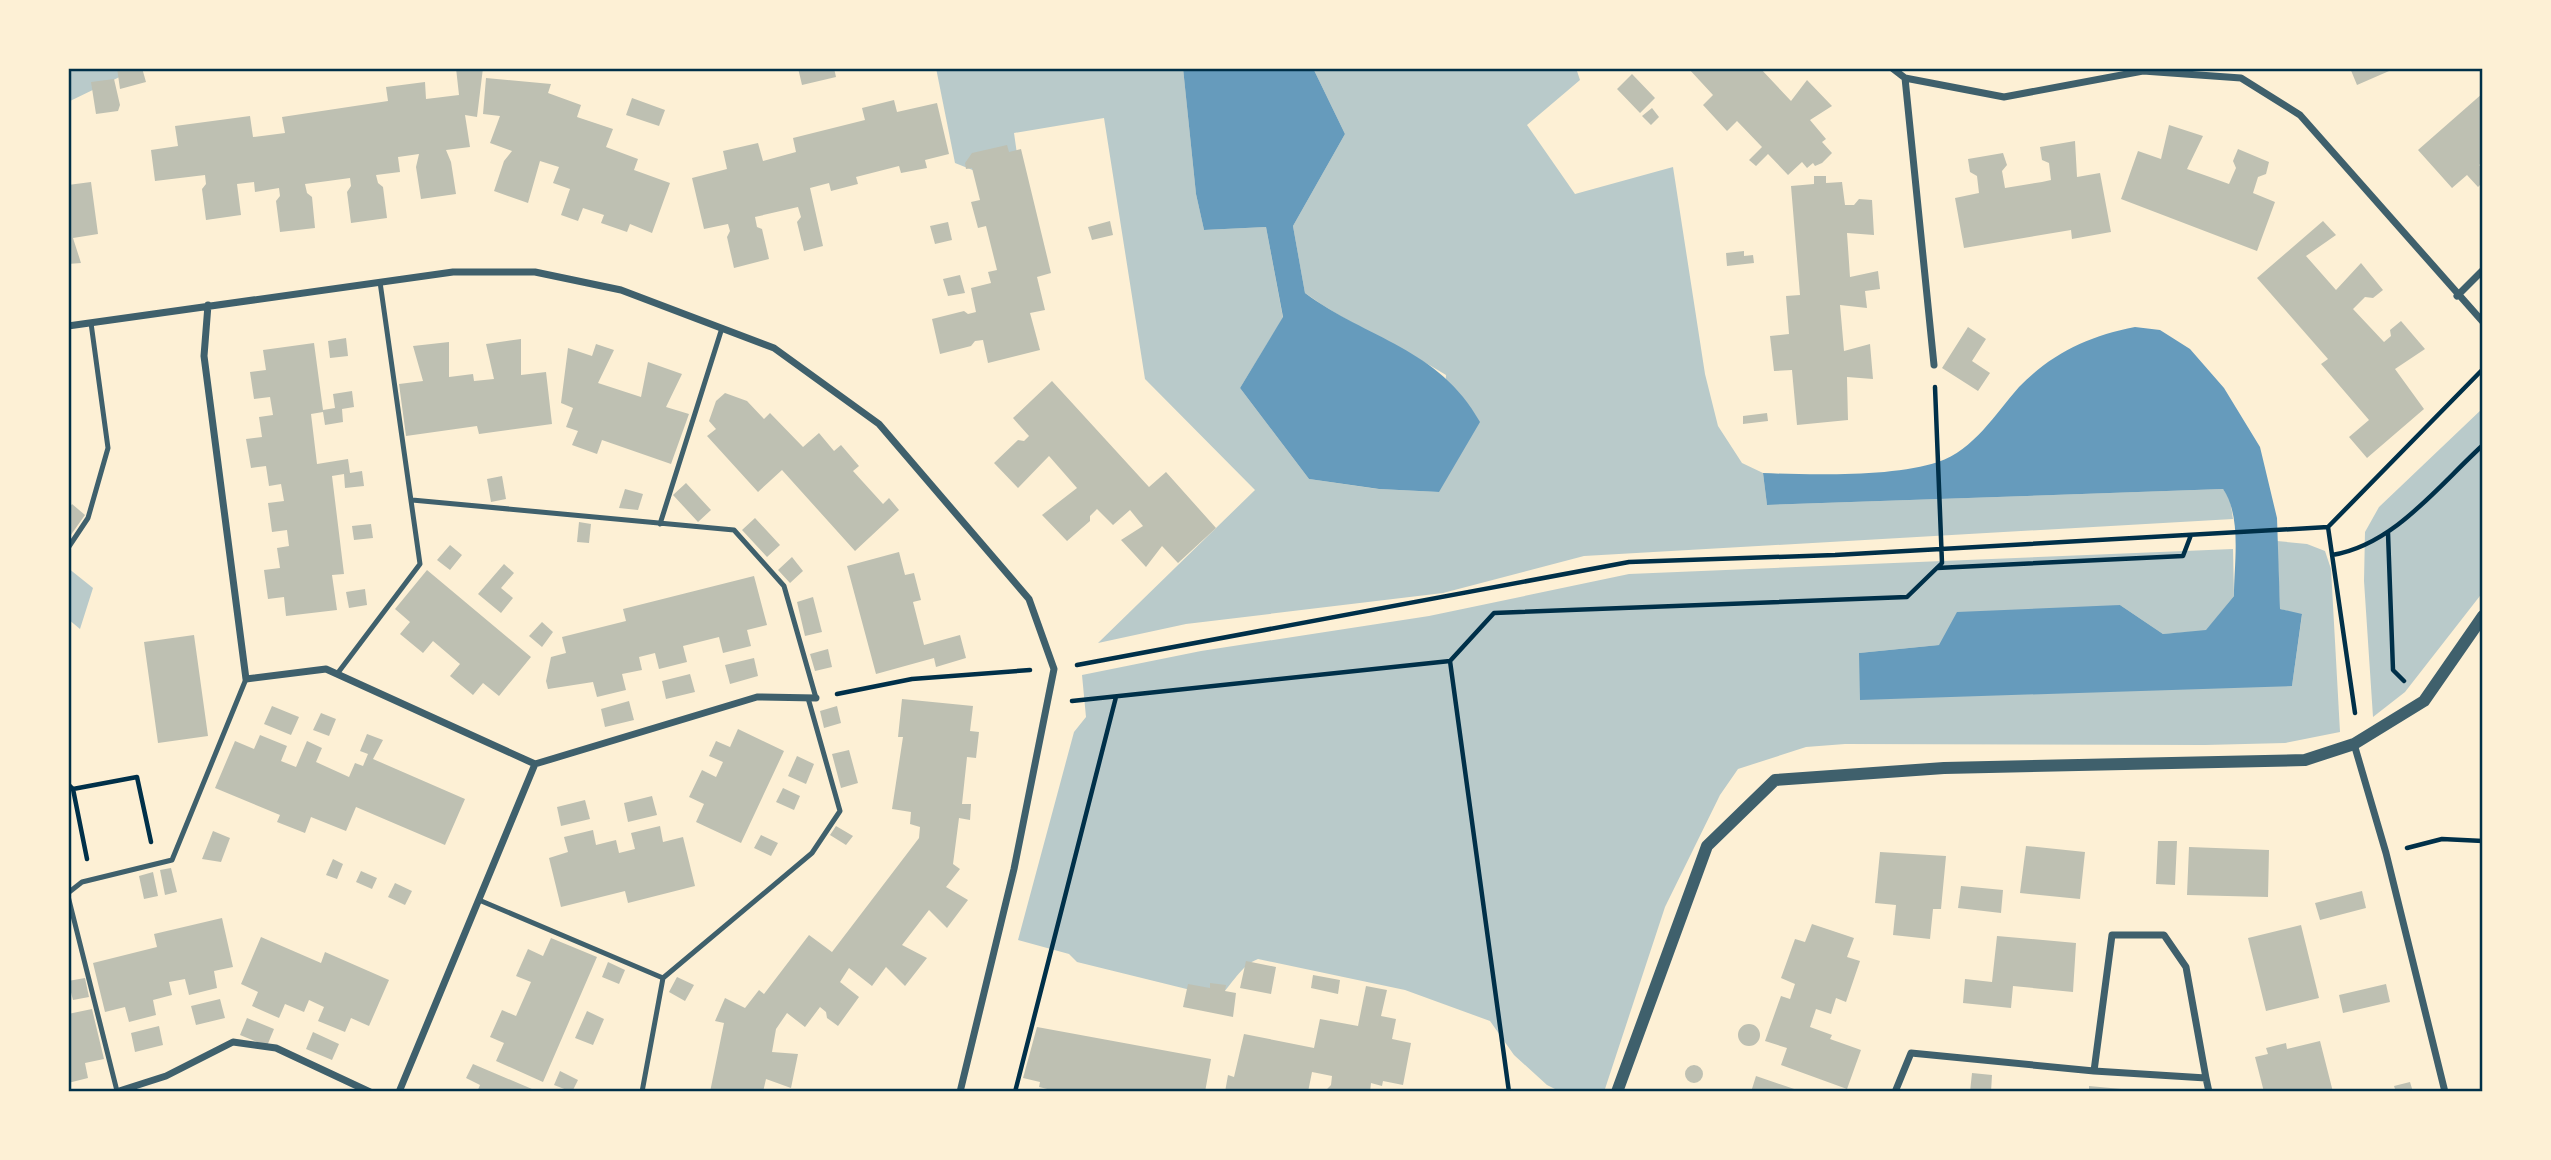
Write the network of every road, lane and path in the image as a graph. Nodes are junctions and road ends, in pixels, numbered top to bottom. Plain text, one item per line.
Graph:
1 (1892, 68) edge
2 (2243, 68) edge
3 (1905, 78) junction
4 (2241, 78) junction
5 (2483, 270) edge
6 (380, 282) junction
7 (2457, 296) junction
8 (208, 305) junction
9 (2483, 322) edge
10 (91, 323) junction
11 (68, 326) edge
12 (722, 328) junction
13 (1934, 365) joint
14 (2483, 369) edge
15 (2483, 445) edge
16 (412, 500) junction
17 (660, 524) junction
18 (2328, 527) junction
19 (2388, 533) junction
20 (2191, 535) junction
21 (68, 548) edge
22 (1941, 549) junction
23 (2332, 555) junction
24 (1936, 568) junction
25 (2483, 616) edge
26 (1450, 661) junction
27 (1054, 669) junction
28 (337, 674) junction
29 (246, 679) junction
30 (1116, 696) junction
31 (812, 698) junction
32 (2424, 701) junction
33 (1047, 704) junction
34 (2354, 744) junction
35 (536, 764) junction
36 (68, 784) edge
37 (73, 789) junction
38 (2483, 841) edge
39 (138, 846) dead end
40 (2386, 853) junction
41 (99, 854) dead end
42 (86, 857) junction
43 (90, 880) junction
44 (68, 894) edge
45 (479, 900) junction
46 (663, 978) junction
47 (2094, 1071) junction
48 (2206, 1078) junction
49 (1507, 1091) edge
50 (116, 1092) edge
51 (370, 1092) edge
52 (399, 1092) edge
53 (642, 1092) edge
54 (960, 1092) edge
55 (1015, 1092) edge
56 (1617, 1092) edge
57 (1895, 1092) edge
58 (2209, 1092) edge
59 (2445, 1092) edge

1 - 3 street
2 - 4 street
3 - 4 street
3 - 13 street
4 - 7 street
5 - 7 street
6 - 8 street
6 - 12 street
6 - 16 lane
7 - 9 street
8 - 10 street
8 - 29 street
10 - 11 street
10 - 21 lane
12 - 17 lane
12 - 27 street
13 - 22 path
14 - 18 path
15 - 19 path
16 - 17 lane
16 - 28 lane
17 - 31 lane
18 - 20 path
18 - 23 path
19 - 23 path
19 - 32 path
20 - 22 path
20 - 24 path
22 - 24 path
22 - 27 path
23 - 34 path
24 - 26 path
25 - 32 street
26 - 30 path
26 - 49 path
27 - 31 path
27 - 33 street
28 - 29 street
28 - 35 street
29 - 43 lane
30 - 33 path
30 - 55 path
31 - 35 street
31 - 46 lane
32 - 34 street
33 - 54 street
34 - 40 street
34 - 56 street
35 - 45 street
36 - 37 path
37 - 39 path
37 - 42 path
38 - 40 path
40 - 59 street
41 - 42 path
42 - 43 path
43 - 44 lane
44 - 50 lane
45 - 46 lane
45 - 52 street
46 - 53 lane
47 - 48 street
47 - 48 street
47 - 57 street
48 - 58 street
50 - 51 street

